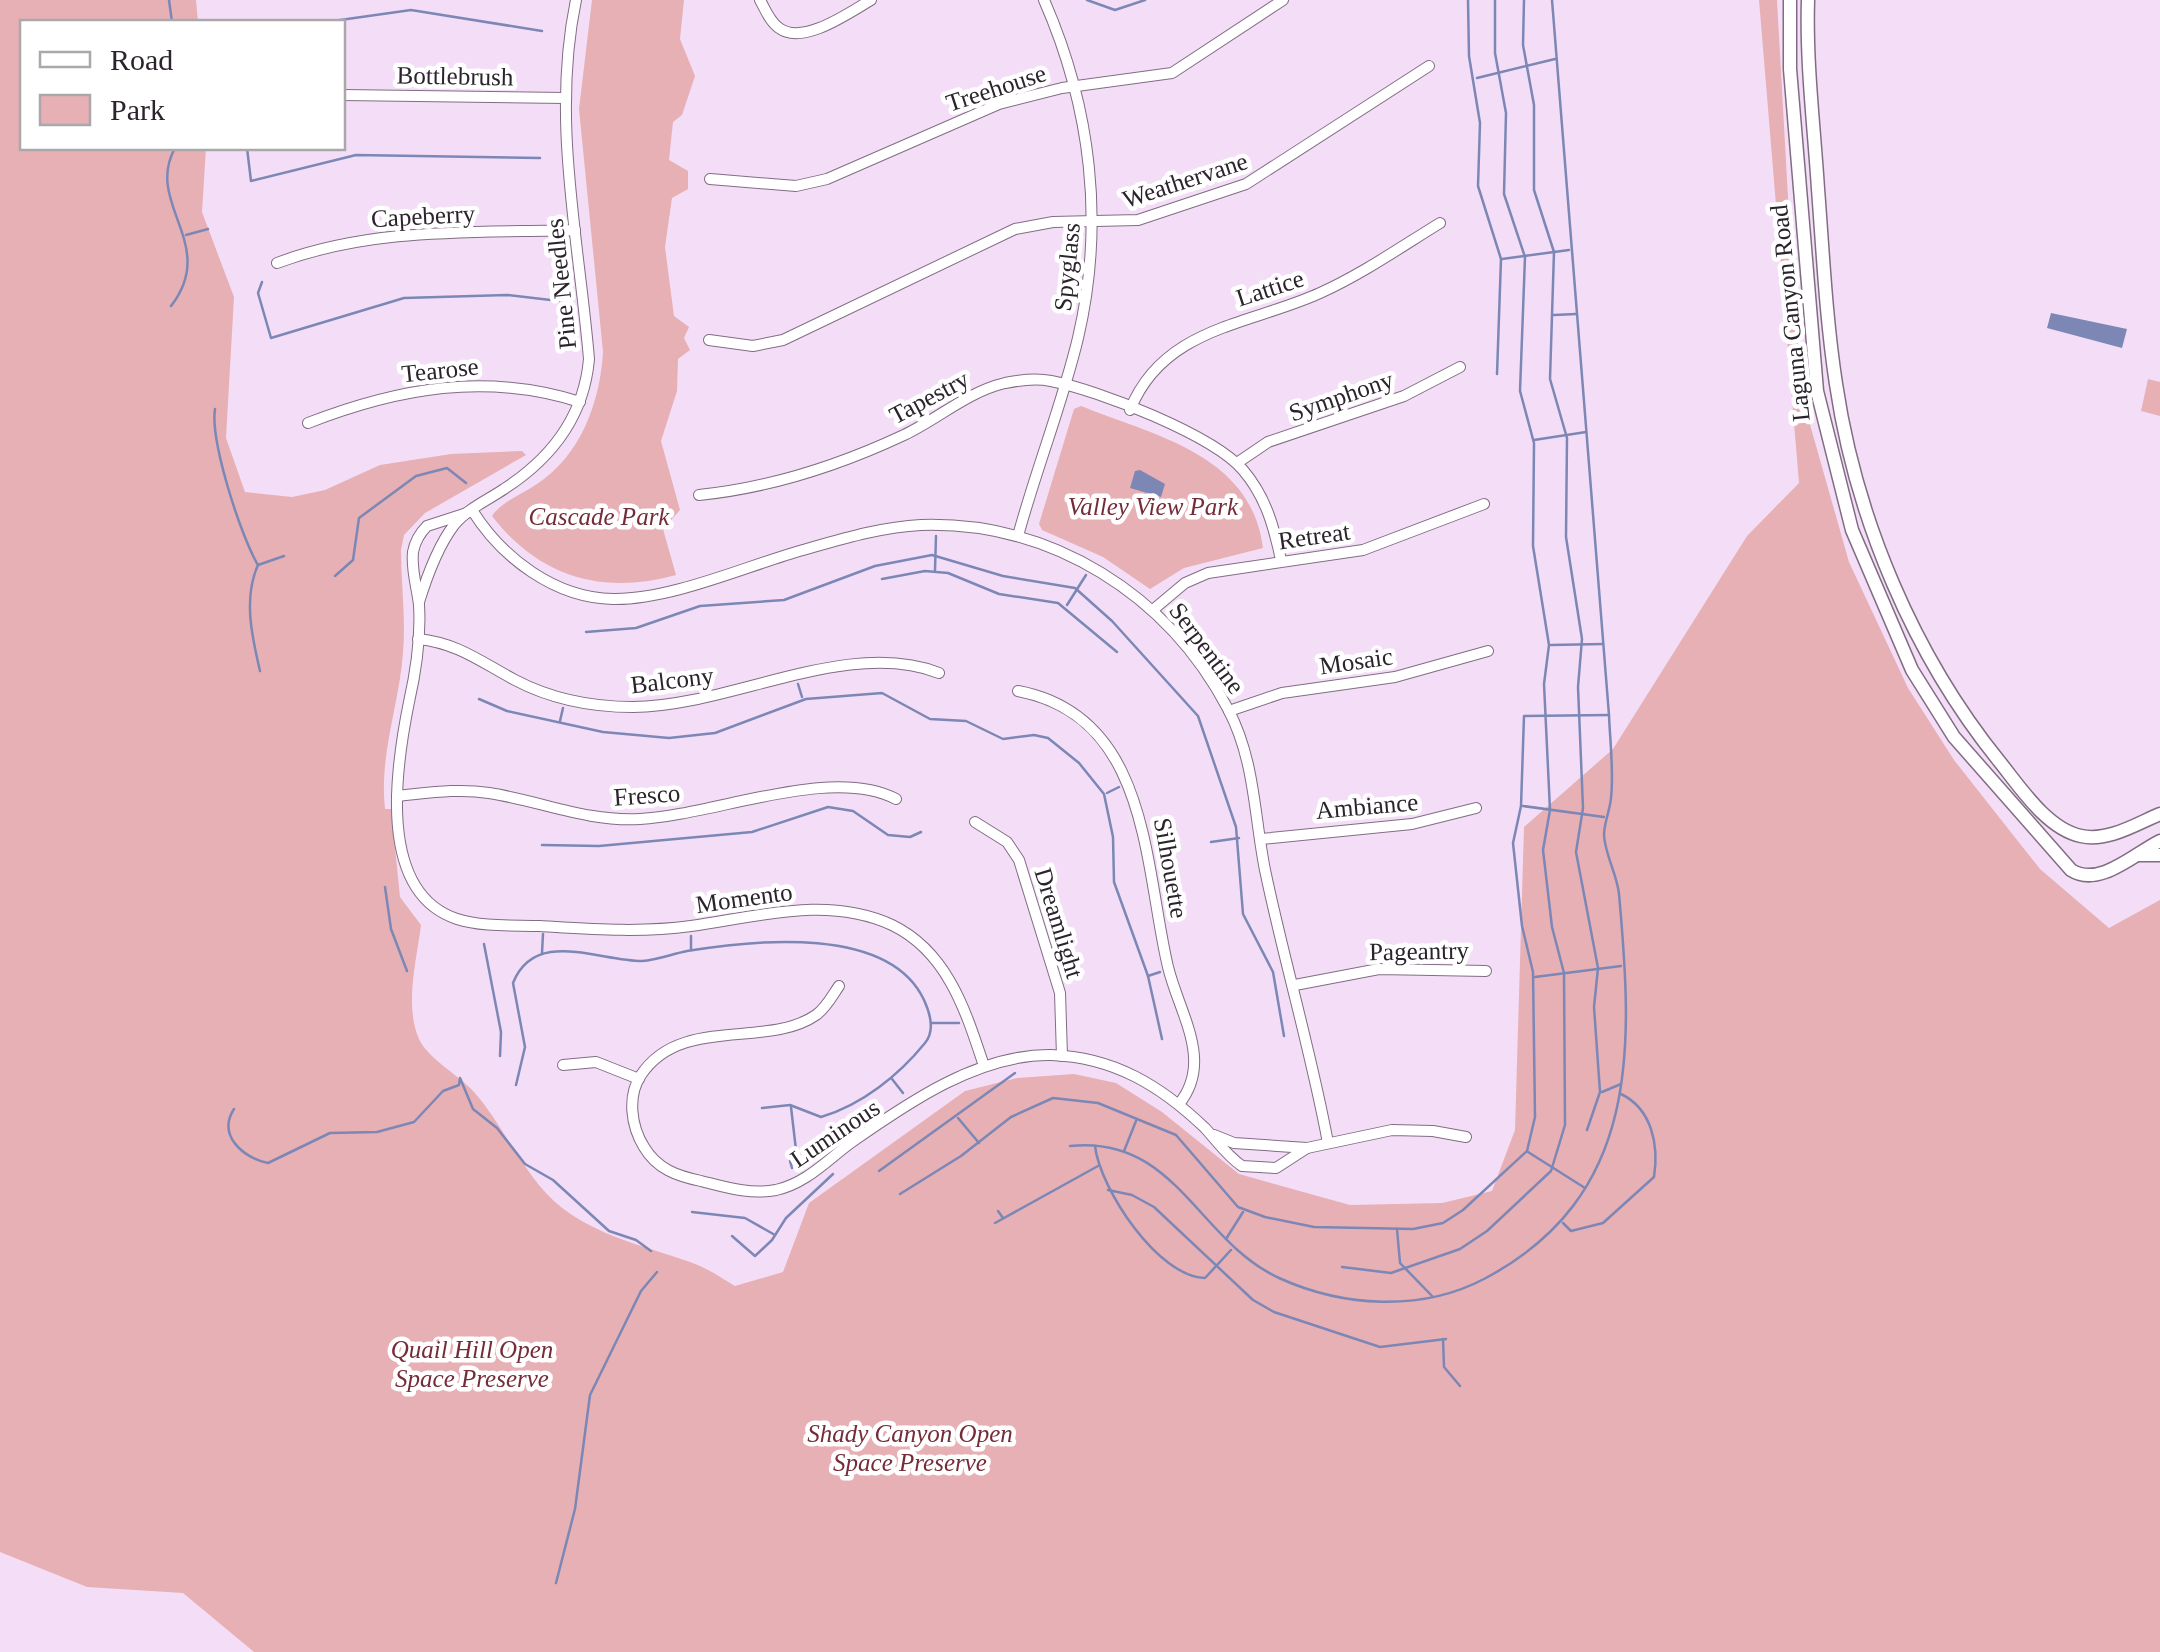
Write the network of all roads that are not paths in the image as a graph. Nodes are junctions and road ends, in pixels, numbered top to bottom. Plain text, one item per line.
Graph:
1 (576, 0) edge
2 (760, 0) edge
3 (871, 0) edge
4 (1044, 0) edge
5 (1283, 0) edge
6 (1790, 0) edge
7 (1808, 0) edge
8 (1428, 66) dead end
9 (1075, 86) junction
10 (345, 96) edge
11 (566, 98) junction
12 (710, 179) dead end
13 (1092, 223) junction
14 (1440, 223) dead end
15 (575, 230) junction
16 (277, 263) dead end
17 (1828, 326) junction
18 (1813, 336) junction
19 (708, 340) dead end
20 (1460, 366) dead end
21 (1064, 385) junction
22 (580, 402) junction
23 (1130, 410) junction
24 (308, 423) dead end
25 (1237, 463) junction
26 (698, 495) dead end
27 (1484, 504) dead end
28 (469, 511) junction
29 (1018, 536) junction
30 (1281, 560) junction
31 (419, 603) junction
32 (1154, 609) junction
33 (418, 639) junction
34 (1488, 651) dead end
35 (939, 674) dead end
36 (1018, 691) dead end
37 (1229, 711) junction
38 (397, 796) junction
39 (896, 799) dead end
40 (1476, 808) dead end
41 (2160, 814) edge
42 (975, 822) dead end
43 (1261, 839) junction
44 (2160, 840) edge
45 (2134, 854) junction
46 (2160, 855) edge
47 (430, 904) joint
48 (1486, 970) dead end
49 (1295, 985) junction
50 (839, 986) dead end
51 (1062, 1056) junction
52 (564, 1065) dead end
53 (984, 1066) junction
54 (638, 1079) junction
55 (1179, 1104) junction
56 (1209, 1133) junction
57 (1466, 1137) dead end
58 (1328, 1142) junction
59 (1307, 1148) junction

1 - 11 street, Pine Needles
2 - 3 street
4 - 9 street, Spyglass
5 - 9 street, Treehouse
6 - 18 main road, Laguna Canyon Road
7 - 17 main road, Laguna Canyon Road
8 - 13 street, Weathervane
9 - 12 street, Treehouse
9 - 13 street, Spyglass
10 - 11 street, Bottlebrush
11 - 15 street, Pine Needles
13 - 19 street, Weathervane
13 - 21 street, Spyglass
14 - 23 street, Lattice
15 - 16 street, Capeberry
15 - 22 street, Pine Needles
17 - 18 main road
17 - 41 main road, Laguna Canyon Road
18 - 45 main road, Laguna Canyon Road
20 - 25 street, Symphony
21 - 23 street, Tapestry
21 - 26 street, Tapestry
21 - 29 street, Spyglass
22 - 24 street, Tearose
22 - 28 street, Pine Needles
23 - 25 street, Tapestry
25 - 30 street, Tapestry
27 - 30 street, Retreat
28 - 29 street, Serpentine
28 - 31 street, Pine Needles
28 - 31 street, Pine Needles
29 - 32 street, Serpentine
30 - 32 street, Retreat
31 - 33 street, Pine Needles
32 - 37 street, Serpentine
33 - 35 street, Balcony
33 - 38 street, Pine Needles
34 - 37 street, Mosaic
36 - 55 street, Silhouette
37 - 43 street, Serpentine
38 - 39 street, Fresco
38 - 47 street, Pine Needles
40 - 43 street, Ambiance
42 - 51 street, Dreamlight
43 - 49 street, Serpentine
44 - 45 main road, Laguna Canyon Road
45 - 46 main road
47 - 53 street, Momento
48 - 49 street, Pageantry
49 - 58 street, Serpentine
50 - 54 street
51 - 53 street, Luminous
51 - 55 street, Luminous
52 - 54 street
53 - 54 street, Luminous
55 - 56 street, Luminous
56 - 59 street, Luminous
56 - 59 street, Luminous
57 - 58 street, Luminous
58 - 59 street, Luminous

